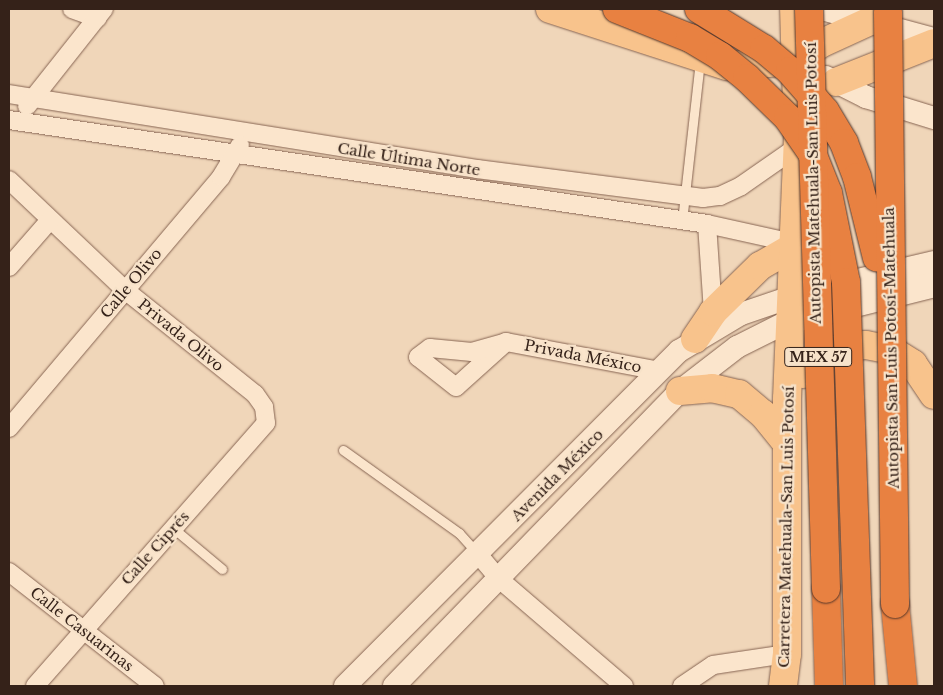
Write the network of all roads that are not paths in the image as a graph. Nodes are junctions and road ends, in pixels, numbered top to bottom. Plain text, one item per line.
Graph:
1 (72, 9) edge
2 (550, 9) edge
3 (617, 9) edge
4 (664, 9) edge
5 (699, 9) edge
6 (794, 9) edge
7 (798, 9) edge
8 (810, 9) edge
9 (822, 9) edge
10 (101, 13) edge
11 (883, 13) edge
12 (624, 35) junction
13 (934, 39) edge
14 (934, 43) edge
15 (700, 58) junction
16 (796, 61) junction
17 (727, 66) junction
18 (836, 82) junction
19 (9, 94) edge
20 (34, 98) junction
21 (934, 118) edge
22 (11, 123) edge
23 (245, 133) junction
24 (802, 137) junction
25 (236, 154) junction
26 (9, 180) edge
27 (685, 197) junction
28 (50, 220) junction
29 (682, 221) junction
30 (707, 224) junction
31 (793, 245) junction
32 (934, 263) edge
33 (9, 268) edge
34 (934, 284) edge
35 (124, 290) junction
36 (791, 308) junction
37 (890, 308) junction
38 (713, 312) junction
39 (695, 339) junction
40 (506, 342) dead end
41 (660, 371) junction
42 (680, 391) junction
43 (934, 395) edge
44 (787, 399) junction
45 (264, 407) joint
46 (9, 428) edge
47 (786, 442) junction
48 (343, 450) dead end
49 (173, 528) junction
50 (478, 554) junction
51 (222, 569) dead end
52 (9, 572) edge
53 (498, 578) junction
54 (895, 604) junction
55 (82, 631) junction
56 (787, 654) junction
57 (35, 686) edge
58 (155, 686) edge
59 (344, 686) edge
60 (394, 686) edge
61 (624, 686) edge
62 (682, 686) edge
63 (783, 686) edge
64 (829, 686) edge
65 (860, 686) edge
66 (896, 686) edge
67 (904, 686) edge

1 - 10 street
2 - 12 main road
3 - 65 highway, bridge
4 - 12 main road
5 - 37 highway, bridge
6 - 16 main road, Carretera Matehuala-San Luis Potosí
7 - 24 highway, bridge
8 - 24 highway, Autopista Matehuala-San Luis Potosí / MEX 57, bridge
9 - 11 street
10 - 20 street
11 - 13 street
11 - 16 main road
11 - 37 highway, Autopista San Luis Potosí-Matehuala, bridge
12 - 15 main road
14 - 18 main road
15 - 17 main road
15 - 27 lane
16 - 17 main road
16 - 18 street
16 - 24 main road, Carretera Matehuala-San Luis Potosí
17 - 24 main road
18 - 21 street
19 - 20 street, Calle Última Norte
20 - 22 street
20 - 23 street, Calle Última Norte
22 - 25 street, Calle Última Norte
23 - 25 street, Calle Olivo
23 - 27 street, Calle Última Norte
24 - 27 street, Calle Última Norte
24 - 31 main road, Carretera Matehuala-San Luis Potosí
24 - 64 highway, Autopista Matehuala-San Luis Potosí / MEX 57, bridge
25 - 29 street, Calle Última Norte
25 - 35 street, Calle Olivo
26 - 28 street, Privada Olivo
27 - 29 lane
28 - 33 street
28 - 35 street, Privada Olivo
29 - 30 street, Calle Última Norte
30 - 31 street, Calle Última Norte
30 - 38 street
31 - 36 main road, Carretera Matehuala-San Luis Potosí
31 - 38 main road
32 - 36 main road
34 - 36 main road
35 - 45 street, Privada Olivo
35 - 46 street, Calle Olivo
36 - 39 street, Avenida México
36 - 42 street, Avenida México
36 - 44 main road, Carretera Matehuala-San Luis Potosí
37 - 54 highway, Autopista San Luis Potosí-Matehuala, bridge
38 - 39 main road
39 - 41 street, Avenida México
40 - 41 street, Privada México
41 - 50 street, Avenida México
42 - 47 main road
42 - 53 street, Avenida México
43 - 44 main road
44 - 47 main road, Carretera Matehuala-San Luis Potosí
45 - 49 street, Calle Ciprés
47 - 56 main road, Carretera Matehuala-San Luis Potosí
48 - 50 lane
49 - 51 lane
49 - 55 street, Calle Ciprés
50 - 53 street
50 - 59 street, Avenida México
52 - 55 street, Calle Casuarinas
53 - 60 street, Avenida México
53 - 61 street
54 - 66 highway, Autopista San Luis Potosí-Matehuala
54 - 67 highway
55 - 57 street, Calle Ciprés
55 - 58 street, Calle Casuarinas
56 - 62 street
56 - 63 main road, Carretera Matehuala-San Luis Potosí

